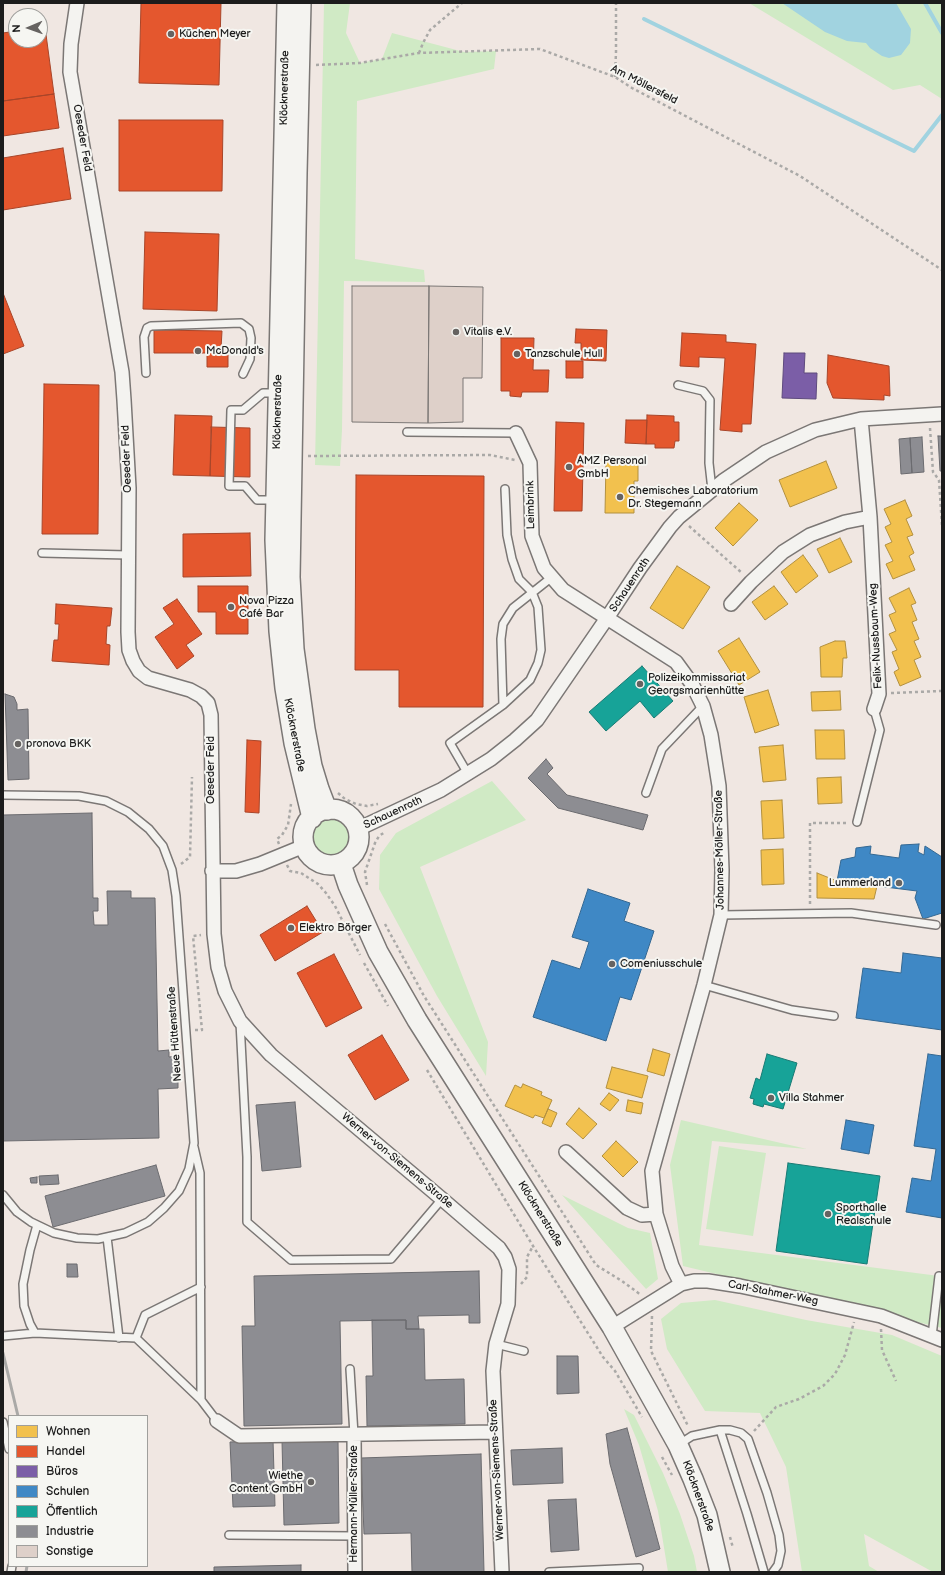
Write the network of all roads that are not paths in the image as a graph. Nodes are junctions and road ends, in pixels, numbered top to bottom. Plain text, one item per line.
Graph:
1 (77, 3) edge
2 (287, 3) edge
3 (301, 3) edge
4 (146, 373) dead end
5 (242, 374) dead end
6 (678, 385) dead end
7 (278, 393) junction
8 (936, 414) edge
9 (860, 419) junction
10 (407, 432) dead end
11 (516, 433) joint
12 (291, 475) junction
13 (505, 489) dead end
14 (712, 490) junction
15 (276, 500) junction
16 (870, 517) junction
17 (42, 553) dead end
18 (128, 555) junction
19 (552, 577) junction
20 (532, 592) junction
21 (731, 604) dead end
22 (607, 618) junction
23 (503, 705) junction
24 (703, 706) junction
25 (874, 709) joint
26 (468, 774) junction
27 (646, 792) dead end
28 (3, 795) edge
29 (319, 814) junction
30 (857, 822) road end
31 (358, 829) junction
32 (304, 846) junction
33 (341, 864) junction
34 (212, 871) junction
35 (721, 914) junction
36 (936, 925) dead end
37 (704, 985) junction
38 (834, 1016) dead end
39 (240, 1021) junction
40 (194, 1143) junction
41 (566, 1152) dead end
42 (3, 1195) edge
43 (442, 1199) junction
44 (656, 1214) junction
45 (37, 1225) junction
46 (107, 1237) junction
47 (939, 1276) dead end
48 (681, 1284) junction
49 (201, 1287) junction
50 (612, 1327) junction
51 (34, 1333) junction
52 (3, 1336) edge
53 (119, 1338) junction
54 (136, 1338) junction
55 (937, 1338) edge
56 (496, 1344) junction
57 (524, 1351) dead end
58 (350, 1369) dead end
59 (201, 1400) junction
60 (217, 1421) joint
61 (3, 1422) edge
62 (720, 1430) junction
63 (495, 1432) junction
64 (354, 1435) junction
65 (685, 1440) junction
66 (8, 1444) edge
67 (229, 1535) dead end
68 (354, 1536) junction
69 (639, 1568) dead end
70 (355, 1572) edge
71 (502, 1572) edge
72 (549, 1572) edge
73 (720, 1572) edge
74 (764, 1572) edge
75 (773, 1572) edge

1 - 18 street, Oeseder Feld
2 - 7 main road, Klöcknerstraße
3 - 12 main road, Klöcknerstraße
4 - 5 lane
6 - 14 lane
7 - 12 main road
7 - 15 main road, Klöcknerstraße
7 - 15 lane
8 - 9 street, Schauenroth
9 - 14 street, Schauenroth
9 - 16 street, Felix-Nussbaum-Weg
10 - 11 lane
11 - 19 street, Leimbrink
12 - 29 main road, Klöcknerstraße
13 - 20 lane
14 - 22 street, Schauenroth
15 - 29 main road, Klöcknerstraße
16 - 21 street
16 - 25 street, Felix-Nussbaum-Weg
17 - 18 lane
18 - 34 street, Oeseder Feld
19 - 20 lane
19 - 22 street, Leimbrink
20 - 23 lane
20 - 23 lane
22 - 24 street, Johannes-Möller-Straße
22 - 26 street, Schauenroth
23 - 26 lane
24 - 27 lane
24 - 35 street, Johannes-Möller-Straße
25 - 30 lane, Felix-Nussbaum-Weg
26 - 31 street, Schauenroth
28 - 40 lane, Neue Hüttenstraße
29 - 31 main road
29 - 32 main road
31 - 33 main road
32 - 33 main road
32 - 34 street
33 - 50 main road, Klöcknerstraße
34 - 39 street, Werner-von-Siemens-Straße
35 - 36 lane
35 - 37 street, Johannes-Möller-Straße
37 - 38 lane
37 - 44 street, Johannes-Möller-Straße
39 - 43 street, Werner-von-Siemens-Straße
39 - 43 lane
40 - 46 lane, Neue Hüttenstraße
40 - 49 lane
41 - 44 street
42 - 45 lane, Neue Hüttenstraße
43 - 56 street, Werner-von-Siemens-Straße
44 - 48 street, Johannes-Möller-Straße
45 - 46 lane, Neue Hüttenstraße
45 - 51 lane
46 - 53 lane
47 - 55 lane
48 - 50 street, Carl-Stahmer-Weg
48 - 55 street, Carl-Stahmer-Weg
49 - 54 lane
49 - 59 lane
50 - 65 main road, Klöcknerstraße
51 - 52 lane
51 - 53 lane
53 - 54 lane
54 - 59 lane
56 - 57 lane
56 - 63 street, Werner-von-Siemens-Straße
58 - 64 lane
59 - 60 lane
60 - 64 street, Hermann-Müller-Straße
61 - 66 lane
62 - 65 lane
62 - 74 lane
62 - 75 lane
63 - 64 street, Hermann-Müller-Straße
63 - 71 street, Werner-von-Siemens-Straße
64 - 68 street, Hermann-Müller-Straße
65 - 73 main road, Klöcknerstraße
67 - 68 lane
68 - 70 street, Hermann-Müller-Straße
69 - 72 lane

